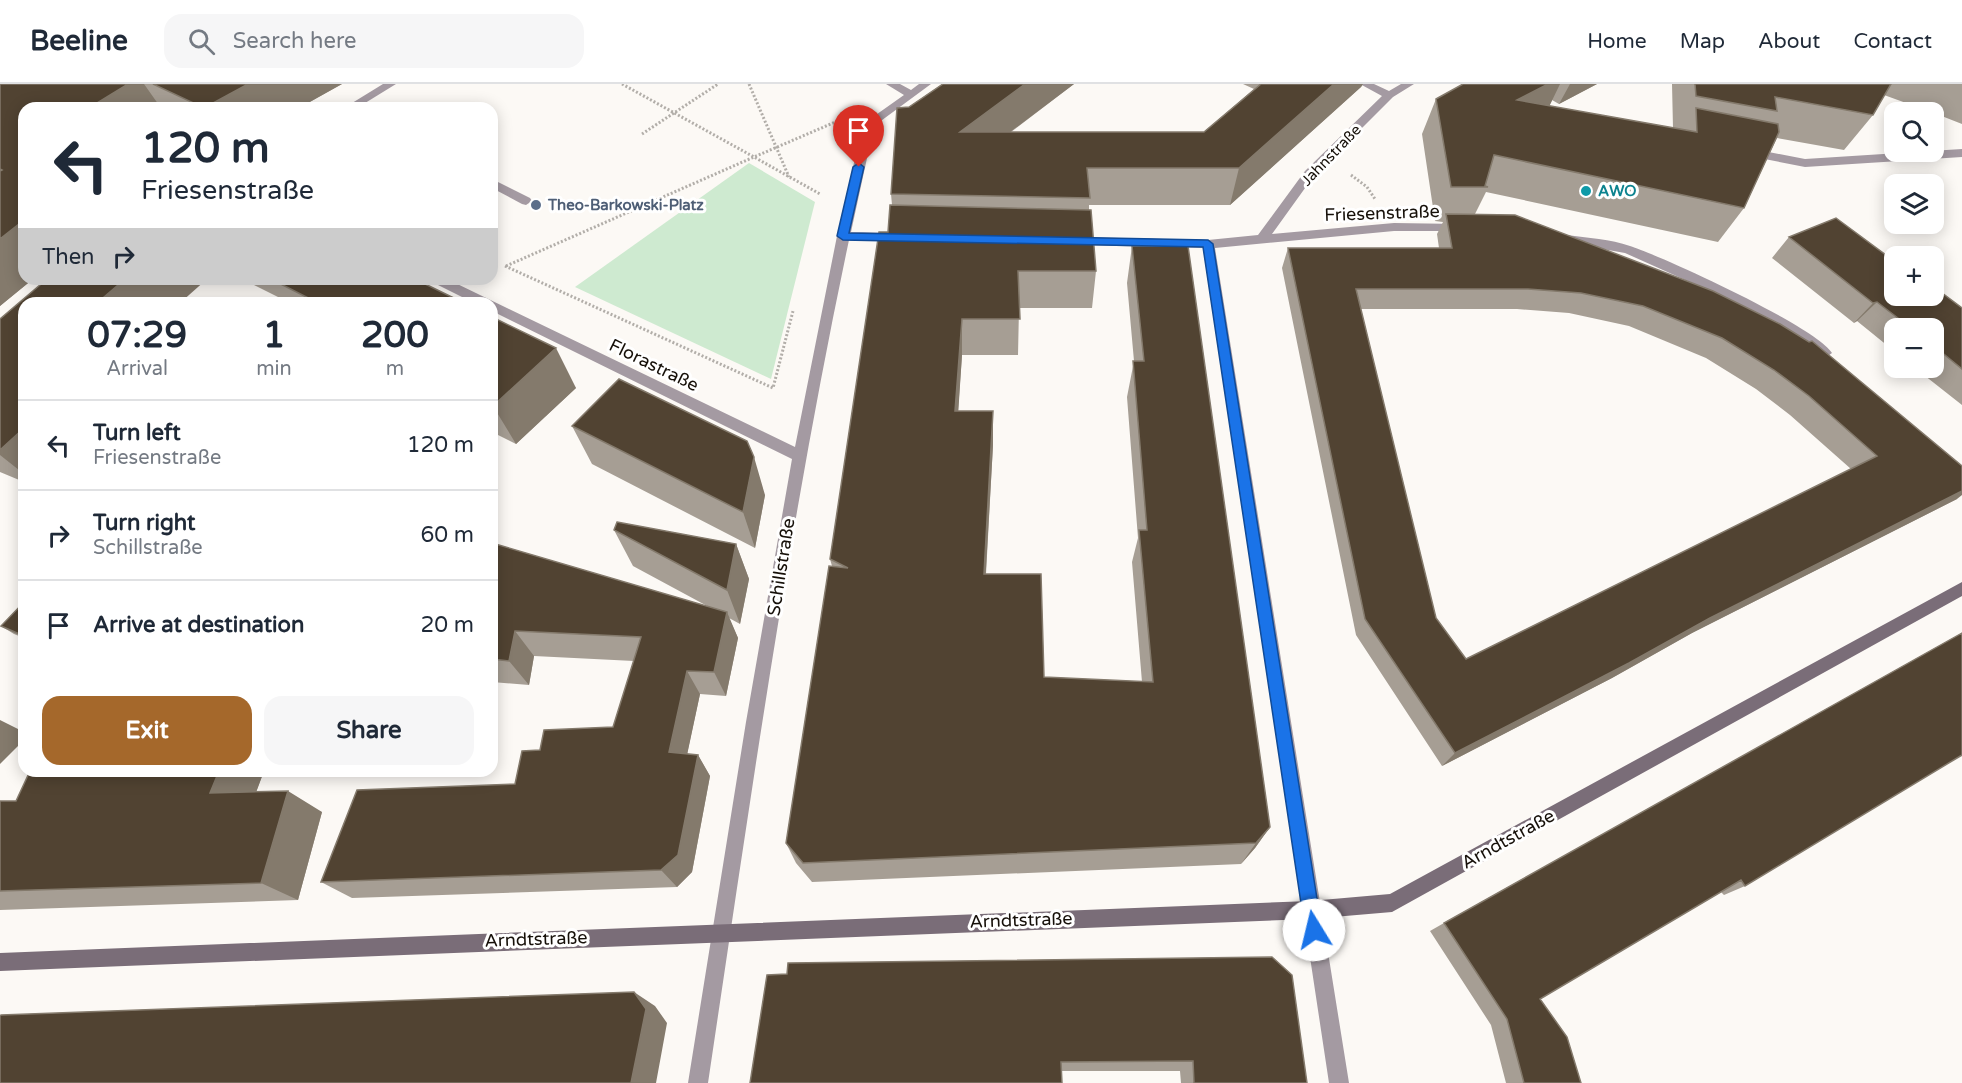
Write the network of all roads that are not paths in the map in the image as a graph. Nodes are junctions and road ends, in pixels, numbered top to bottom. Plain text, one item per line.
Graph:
1 (391, 84) edge
2 (891, 84) edge
3 (926, 84) edge
4 (1365, 84) edge
5 (1409, 84) edge
6 (911, 94) junction
7 (1389, 95) junction
8 (364, 102) edge
9 (1735, 149) edge
10 (1962, 153) edge
11 (498, 186) edge
12 (526, 201) dead end
13 (1472, 228) edge
14 (1549, 235) edge
15 (843, 236) junction
16 (1263, 237) junction
17 (913, 238) edge
18 (1066, 241) edge
19 (1208, 244) junction
20 (448, 285) edge
21 (473, 297) edge
22 (498, 309) edge
23 (1838, 364) edge
24 (800, 456) junction
25 (1962, 588) edge
26 (1310, 910) junction
27 (722, 932) junction
28 (0, 962) edge
29 (698, 1083) edge
30 (1339, 1083) edge

1 - 8 street
2 - 6 street
3 - 6 street
4 - 7 street
5 - 7 street, Jahnstraße
6 - 15 street, Schillstraße
7 - 16 street, Jahnstraße
9 - 10 street
11 - 12 street
13 - 16 street, Friesenstraße
14 - 23 street
15 - 17 street
15 - 24 street, Schillstraße
16 - 19 street, Friesenstraße
18 - 19 street, Friesenstraße
19 - 26 street
20 - 21 street
22 - 24 street, Florastraße
24 - 27 street, Schillstraße
25 - 26 street, Arndtstraße
26 - 27 street, Arndtstraße
26 - 30 street
27 - 28 street, Arndtstraße
27 - 29 street, Schillstraße

